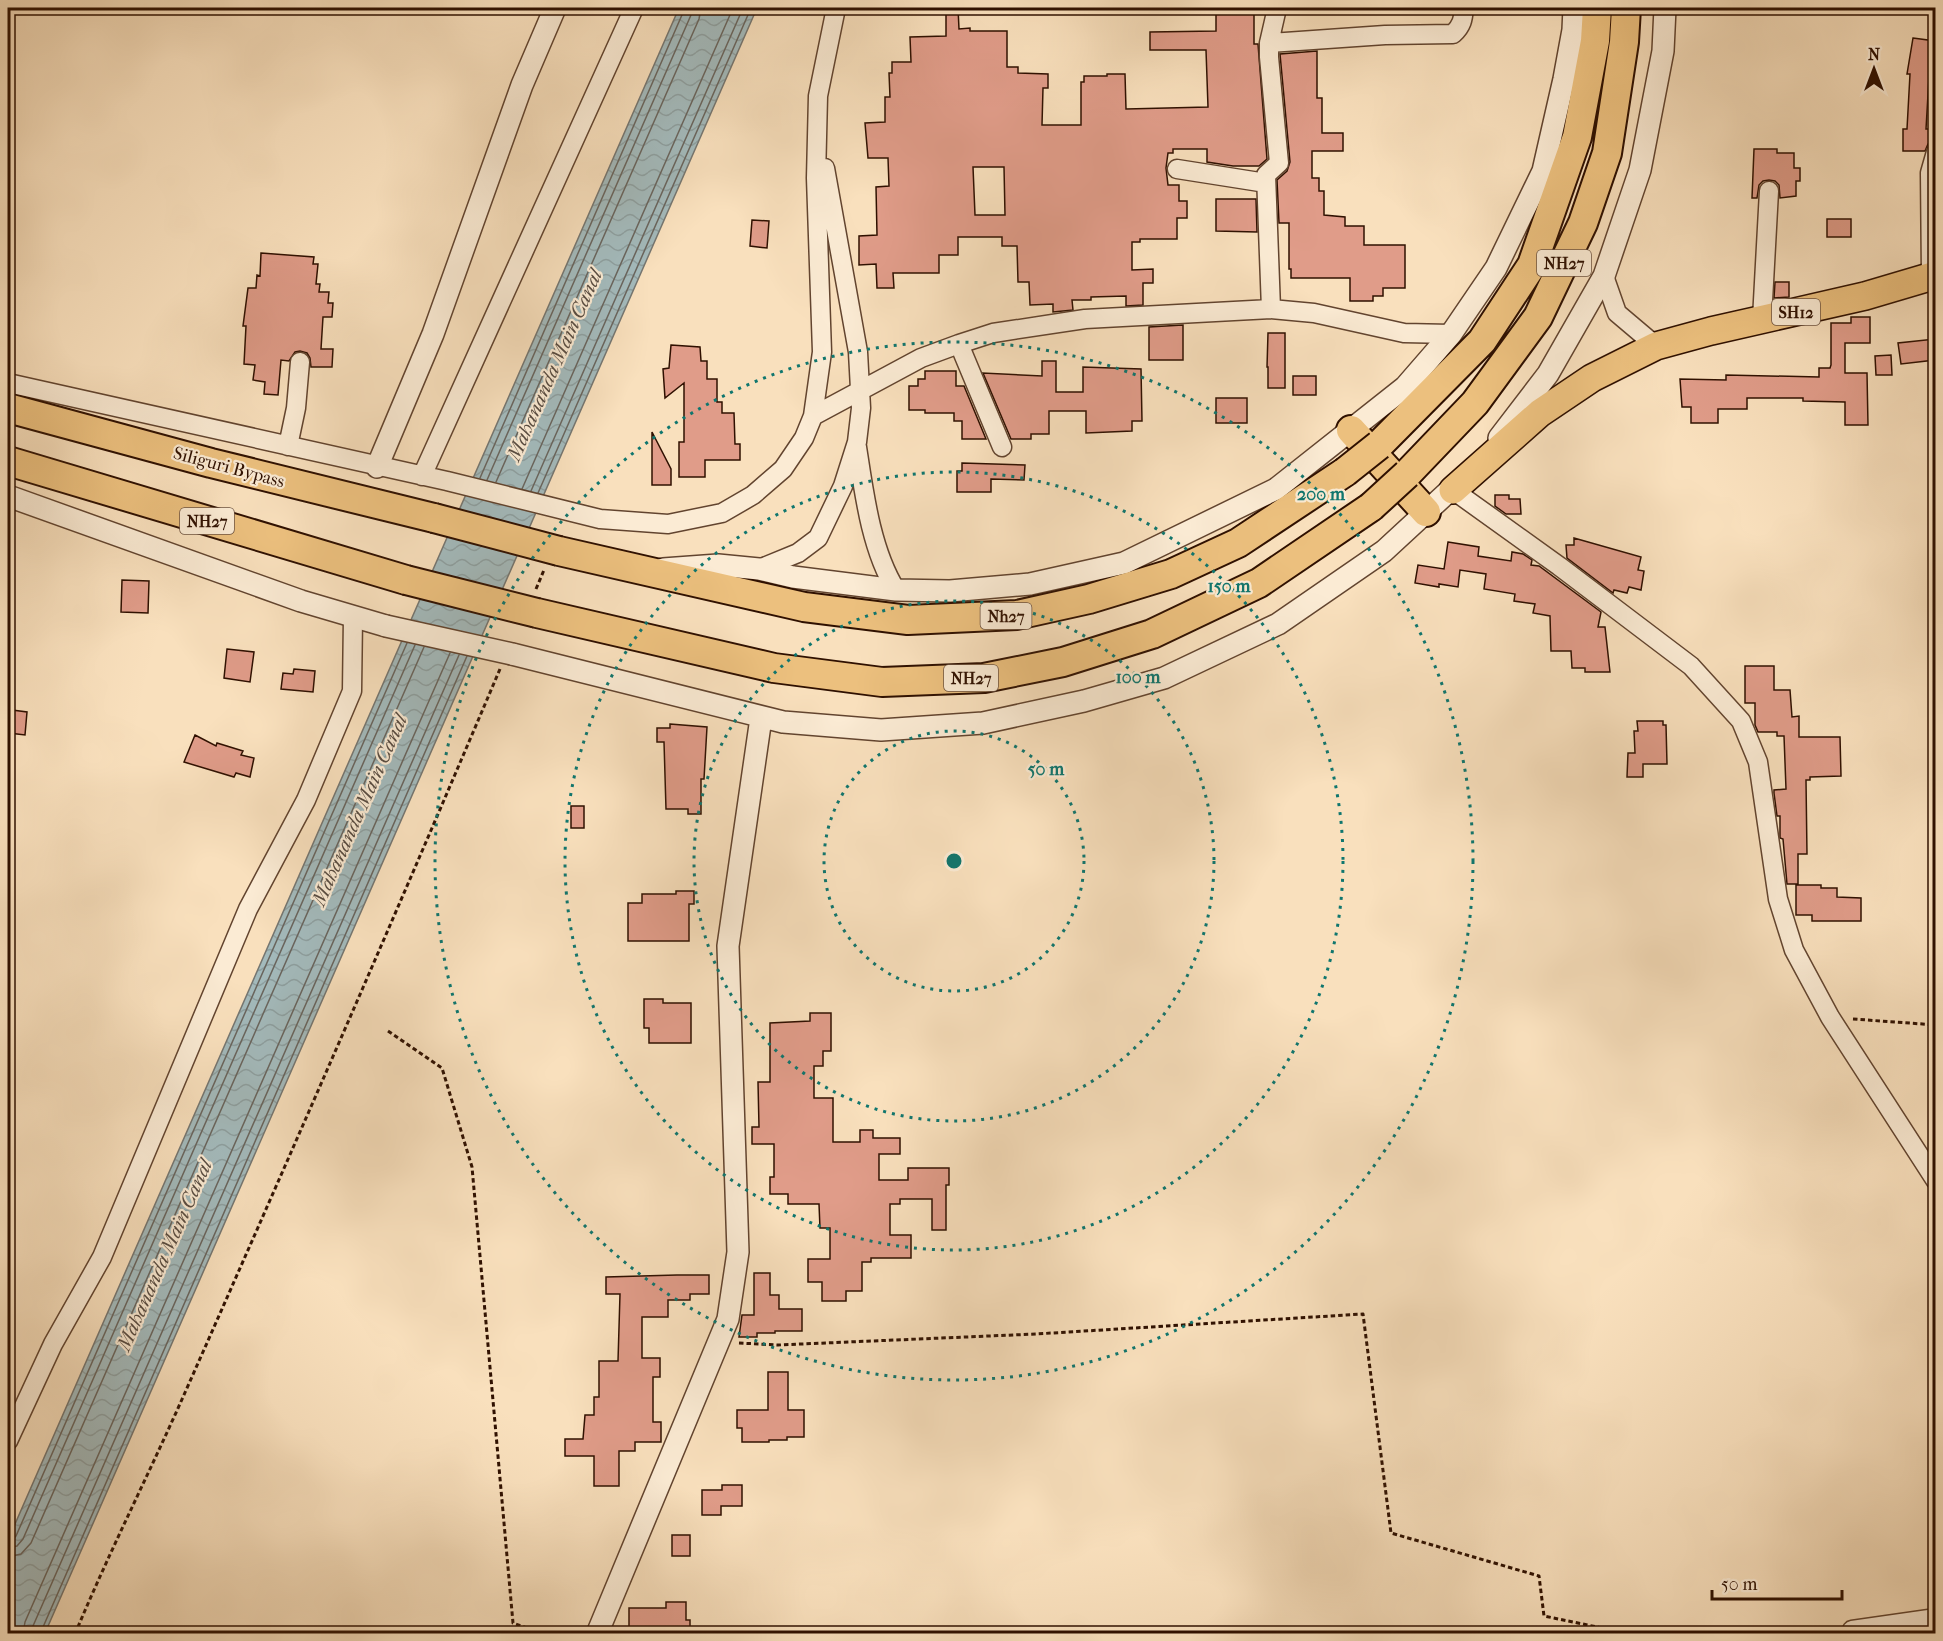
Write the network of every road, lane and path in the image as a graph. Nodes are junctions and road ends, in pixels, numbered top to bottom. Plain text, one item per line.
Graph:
1 (555, 8) edge
2 (634, 8) edge
3 (836, 8) edge
4 (1277, 8) edge
5 (1464, 8) edge
6 (1574, 8) edge
7 (1598, 8) edge
8 (1626, 8) edge
9 (1665, 8) edge
10 (1269, 43) junction
11 (818, 96) junction
12 (1935, 152) edge
13 (1177, 169) dead end
14 (1266, 183) junction
15 (1769, 190) dead end
16 (1933, 275) edge
17 (1604, 276) junction
18 (1271, 309) junction
19 (1762, 319) junction
20 (1451, 334) junction
21 (959, 344) junction
22 (1656, 346) junction
23 (300, 362) dead end
24 (8, 384) edge
25 (861, 390) junction
26 (16, 410) edge
27 (813, 416) junction
28 (1351, 430) junction
29 (856, 442) junction
30 (1379, 445) joint
31 (288, 446) junction
32 (1002, 447) dead end
33 (8, 461) edge
34 (377, 467) junction
35 (423, 476) junction
36 (1453, 490) junction
37 (8, 496) edge
38 (1426, 512) junction
39 (552, 558) junction
40 (759, 569) junction
41 (638, 570) junction
42 (896, 590) junction
43 (535, 604) junction
44 (353, 617) junction
45 (507, 661) junction
46 (761, 718) junction
47 (1830, 1017) junction
48 (1935, 1025) edge
49 (388, 1031) dead end
50 (1935, 1181) edge
51 (718, 1342) junction
52 (8, 1441) edge
53 (1935, 1618) edge
54 (1852, 1630) dead end
55 (75, 1634) edge
56 (543, 1634) edge
57 (597, 1634) edge
58 (1631, 1634) edge

1 - 34 street
2 - 35 street
3 - 11 street
4 - 10 street
5 - 10 street
6 - 20 street
7 - 30 highway, NH27
8 - 43 highway, NH27, bridge
9 - 17 street
10 - 14 street
11 - 25 street
11 - 27 street
12 - 16 street
13 - 14 street
14 - 18 street
15 - 19 street
16 - 19 main road, SH12
17 - 22 street
17 - 36 street
18 - 20 street
18 - 21 street
19 - 22 main road, SH12
20 - 28 street
21 - 25 street
21 - 32 street
22 - 36 main road
23 - 31 street
24 - 31 street
25 - 27 street
25 - 29 street
26 - 39 highway, Siliguri Bypass, bridge
27 - 35 street
28 - 38 highway
28 - 42 street
29 - 40 street
29 - 42 street
30 - 41 highway, Nh27, bridge
31 - 34 street
33 - 43 highway, NH27, bridge
34 - 35 street
36 - 38 street
36 - 47 street
37 - 44 street
38 - 46 street
39 - 41 highway, Siliguri Bypass
39 - 43 path
40 - 41 street
40 - 42 street
44 - 45 street, bridge
44 - 52 street
45 - 46 street
45 - 55 path
46 - 51 street
47 - 48 path
47 - 50 street
49 - 56 path
51 - 57 street
51 - 58 path
53 - 54 street

